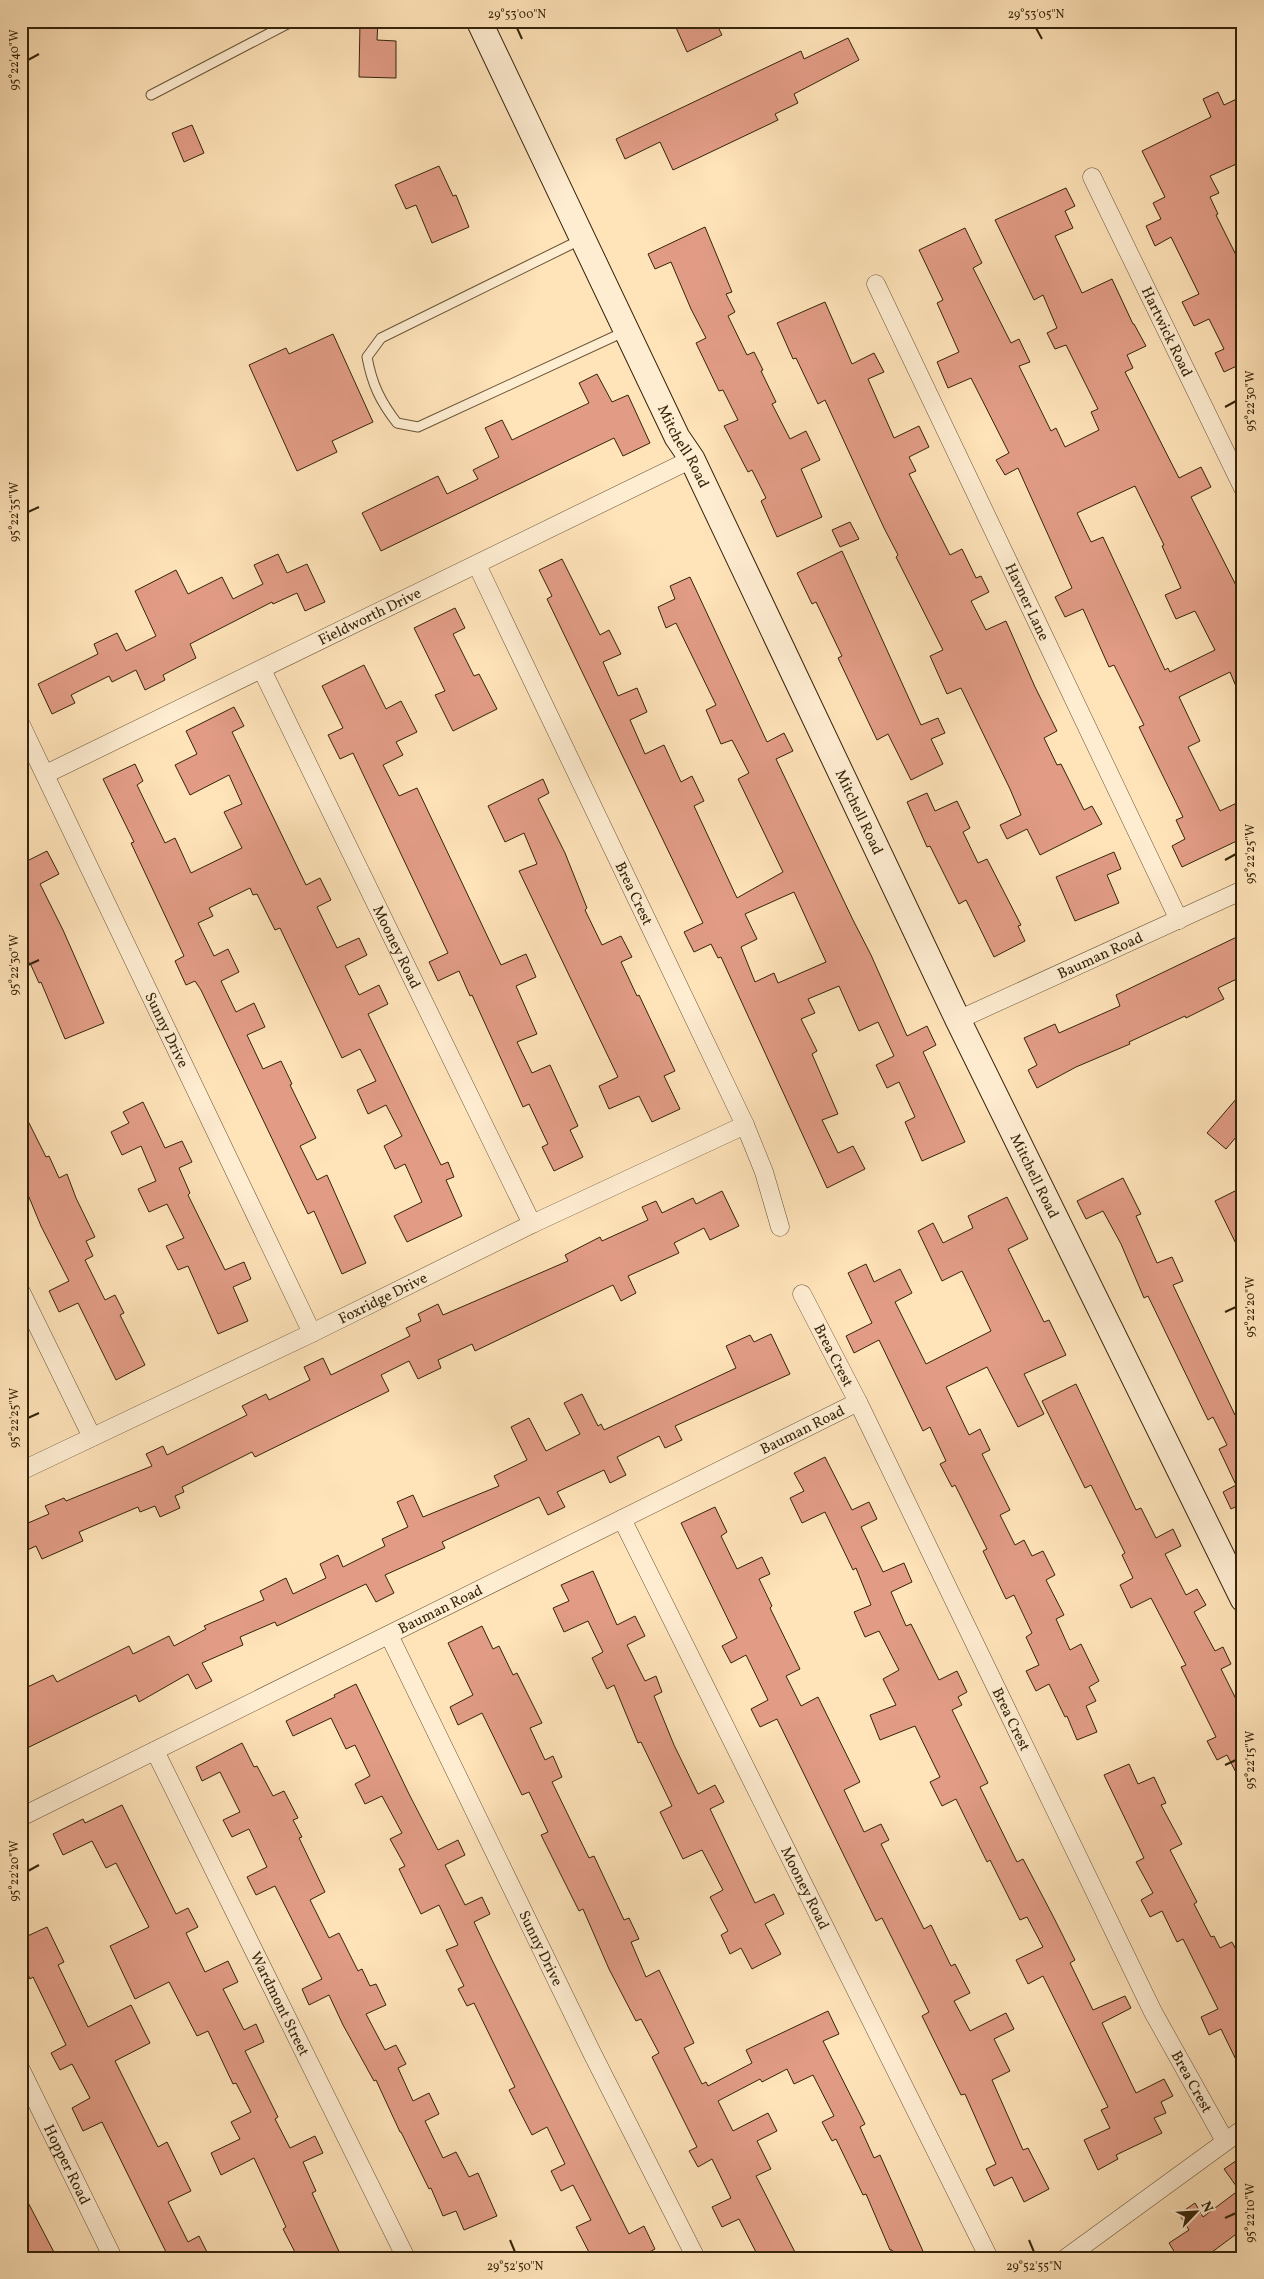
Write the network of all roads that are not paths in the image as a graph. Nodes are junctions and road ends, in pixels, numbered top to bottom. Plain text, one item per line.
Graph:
1 (293, 21) edge
2 (479, 21) edge
3 (151, 94) dead end
4 (1092, 177) dead end
5 (583, 238) junction
6 (876, 284) dead end
7 (626, 331) junction
8 (692, 459) junction
9 (1243, 488) edge
10 (477, 565) junction
11 (262, 670) junction
12 (21, 725) edge
13 (46, 774) junction
14 (1243, 890) edge
15 (1179, 920) junction
16 (958, 1020) junction
17 (745, 1125) junction
18 (532, 1224) junction
19 (780, 1227) dead end
20 (21, 1292) edge
21 (802, 1294) dead end
22 (312, 1333) junction
23 (858, 1402) junction
24 (92, 1437) junction
25 (21, 1471) edge
26 (622, 1519) junction
27 (1243, 1599) edge
28 (389, 1635) junction
29 (155, 1751) junction
30 (21, 1817) edge
31 (21, 2070) edge
32 (1243, 2129) edge
33 (1225, 2141) junction
34 (113, 2258) edge
35 (406, 2258) edge
36 (696, 2258) edge
37 (989, 2258) edge
38 (1066, 2258) edge

1 - 3 lane
2 - 5 street, Mitchell Road
4 - 9 street, Hartwick Road
5 - 7 street, Mitchell Road
5 - 7 lane
6 - 15 street, Havner Lane
7 - 8 street, Mitchell Road
8 - 10 street, Fieldworth Drive
8 - 16 street, Mitchell Road
10 - 11 street, Fieldworth Drive
10 - 17 street, Brea Crest
11 - 13 street, Fieldworth Drive
11 - 18 street, Mooney Road
12 - 13 street, Sunny Drive
13 - 22 street, Sunny Drive
14 - 15 street, Bauman Road
15 - 16 street, Bauman Road
16 - 27 street, Mitchell Road
17 - 18 street, Foxridge Drive
17 - 19 street, Brea Crest
18 - 22 street, Foxridge Drive
20 - 24 street
21 - 23 street, Brea Crest
22 - 24 street, Foxridge Drive
23 - 26 street, Bauman Road
23 - 33 street, Brea Crest
24 - 25 street, Foxridge Drive
26 - 28 street, Bauman Road
26 - 37 street, Mooney Road
28 - 29 street, Bauman Road
28 - 36 street, Sunny Drive
29 - 30 street, Bauman Road
29 - 35 street, Wardmont Street
31 - 34 street, Hopper Road
32 - 33 street
33 - 38 street

